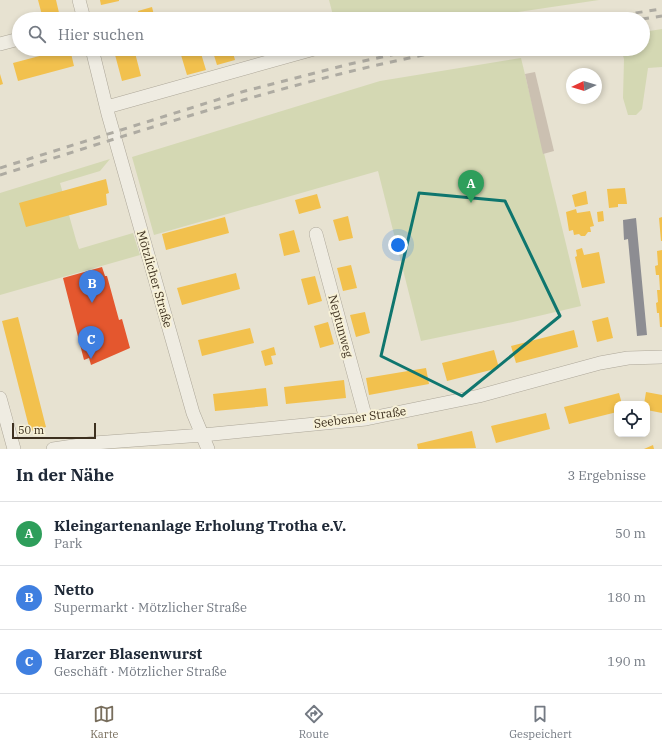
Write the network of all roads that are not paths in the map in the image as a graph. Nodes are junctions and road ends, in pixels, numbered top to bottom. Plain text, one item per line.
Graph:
1 (79, 0) edge
2 (82, 12) edge
3 (12, 41) edge
4 (0, 44) edge
5 (94, 56) edge
6 (289, 56) edge
7 (107, 107) junction
8 (316, 234) dead end
9 (662, 358) edge
10 (0, 398) edge
11 (366, 419) junction
12 (203, 435) junction
13 (14, 449) edge
14 (53, 449) edge
15 (208, 449) edge

1 - 2 street
3 - 4 street
5 - 7 street, Mötzlicher Straße
6 - 7 street
7 - 12 street, Mötzlicher Straße
8 - 11 street, Neptunweg
9 - 11 street, Seebener Straße
10 - 13 street
11 - 12 street, Seebener Straße
12 - 14 street, Seebener Straße
12 - 15 street, Mötzlicher Straße

